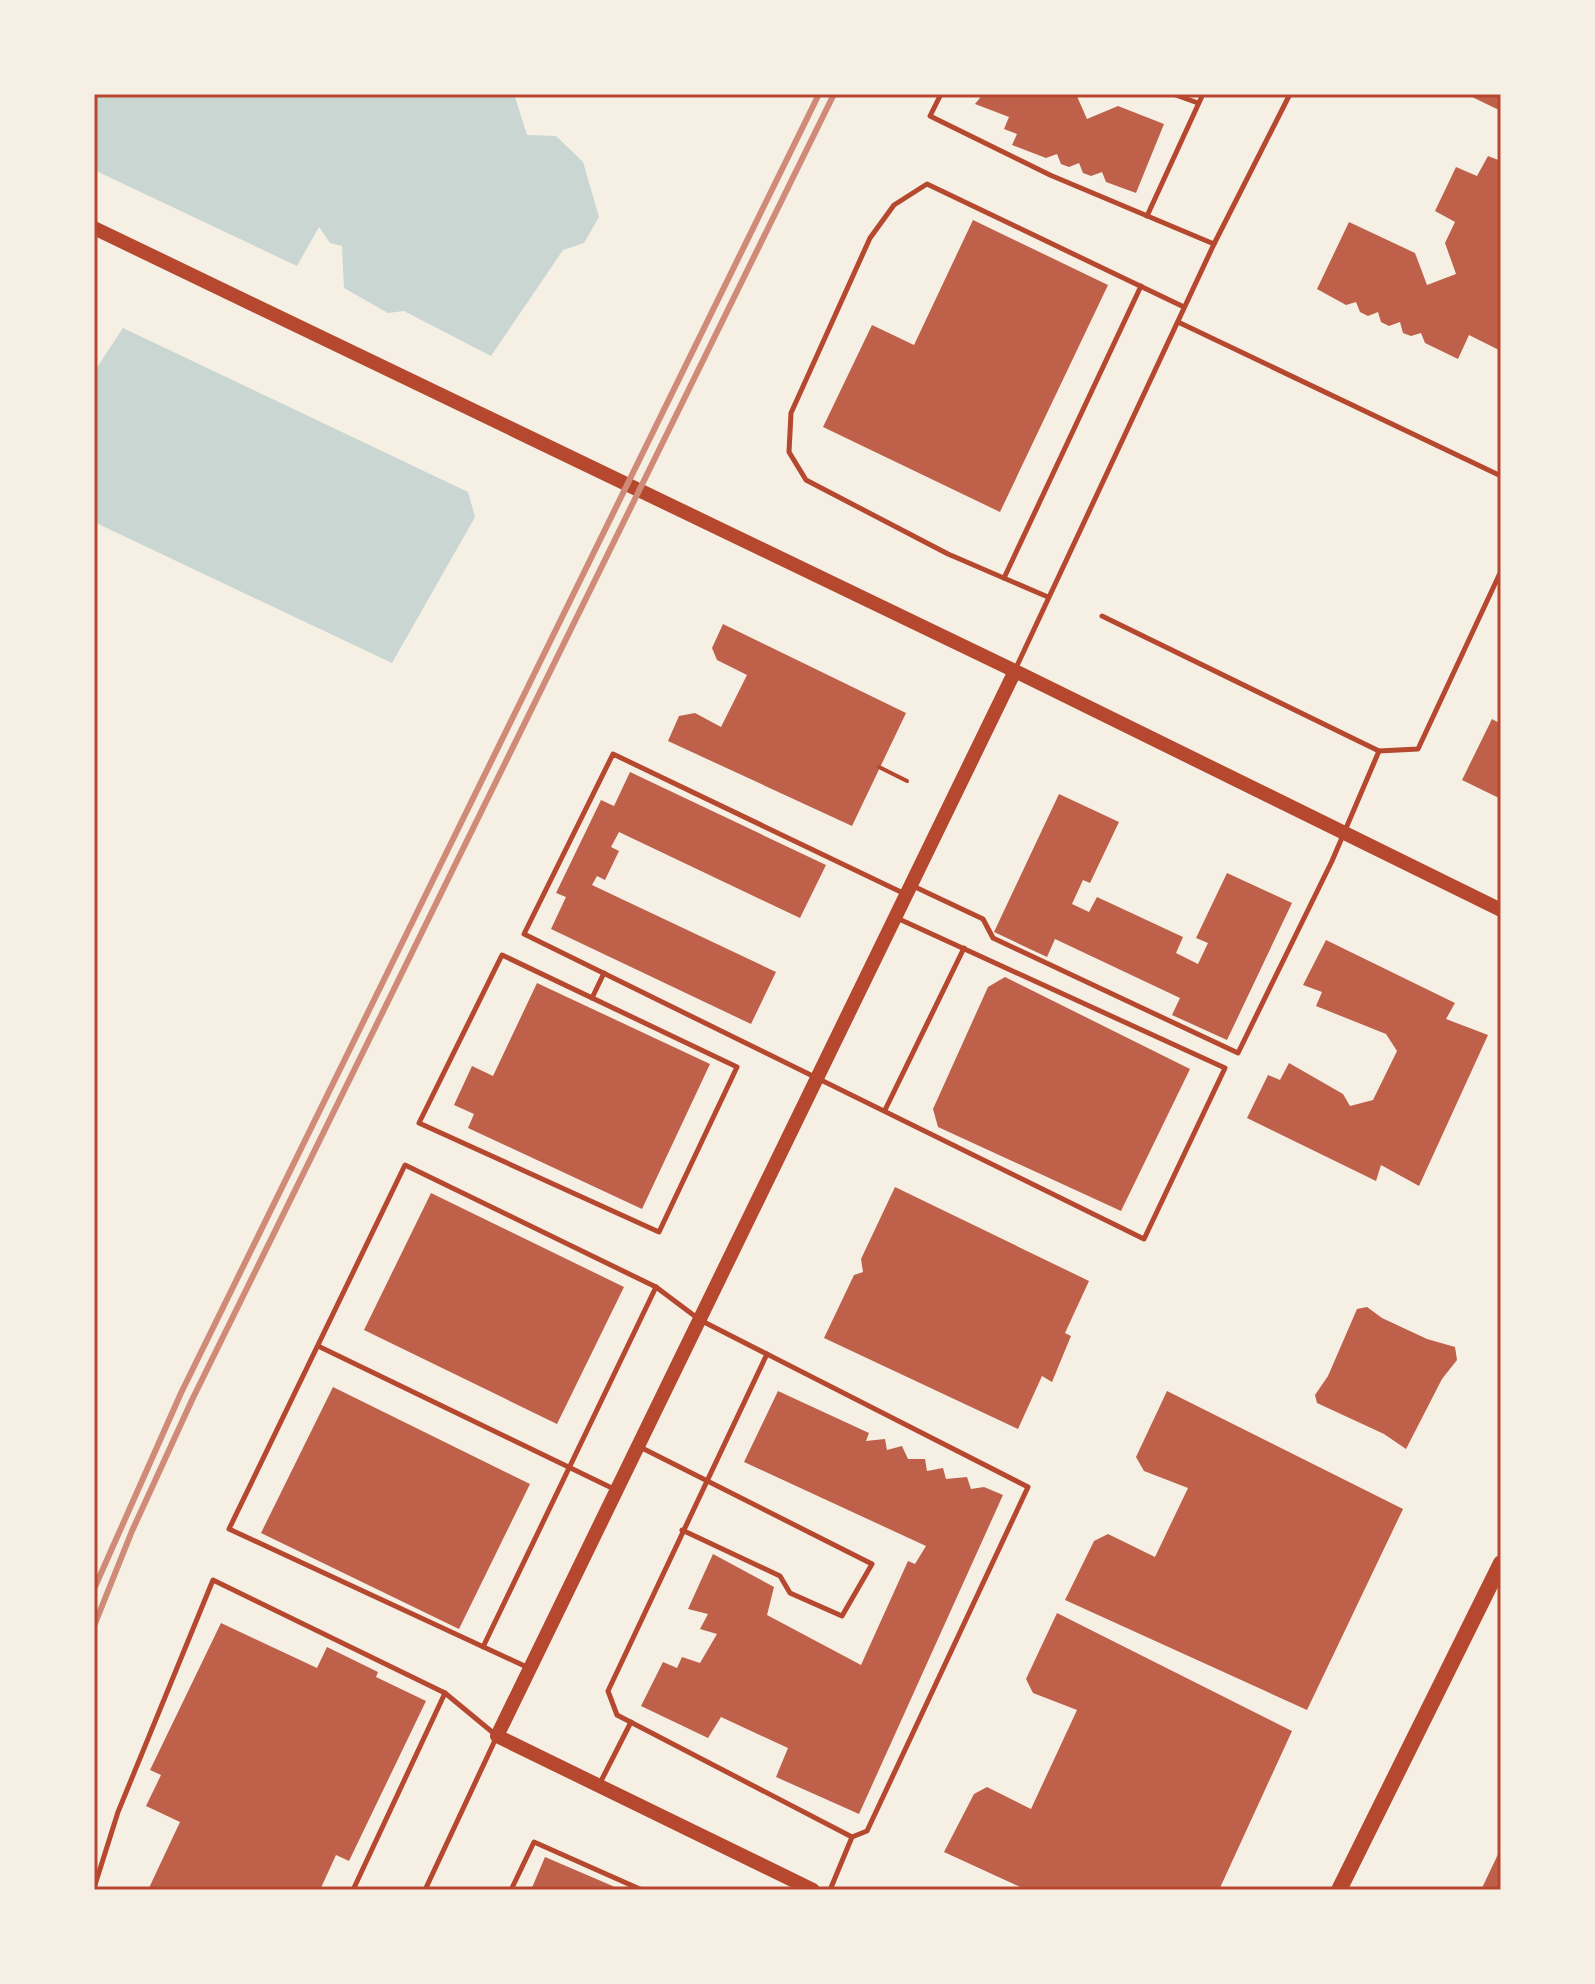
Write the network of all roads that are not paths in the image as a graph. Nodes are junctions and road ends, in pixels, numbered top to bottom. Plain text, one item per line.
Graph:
1 (941, 94) edge
2 (1173, 94) edge
3 (1203, 94) edge
4 (1290, 94) edge
5 (1198, 103) junction
6 (1147, 216) junction
7 (94, 228) edge
8 (1214, 244) junction
9 (1141, 286) junction
10 (1184, 307) junction
11 (1178, 322) junction
12 (1501, 476) edge
13 (1501, 571) edge
14 (1004, 578) junction
15 (1048, 597) junction
16 (1102, 616) dead end
17 (1015, 671) junction
18 (1379, 751) junction
19 (1343, 832) junction
20 (910, 891) junction
21 (1501, 910) edge
22 (897, 918) junction
23 (964, 948) junction
24 (604, 973) junction
25 (592, 998) junction
26 (819, 1077) junction
27 (885, 1110) junction
28 (656, 1287) junction
29 (700, 1320) junction
30 (318, 1346) junction
31 (767, 1354) junction
32 (639, 1446) junction
33 (569, 1468) junction
34 (705, 1480) junction
35 (617, 1490) junction
36 (682, 1530) junction
37 (1501, 1563) edge
38 (483, 1647) junction
39 (530, 1669) junction
40 (445, 1693) junction
41 (631, 1722) junction
42 (497, 1736) junction
43 (599, 1786) junction
44 (852, 1837) junction
45 (94, 1888) edge
46 (804, 1888) edge
47 (353, 1890) edge
48 (425, 1890) edge
49 (511, 1890) edge
50 (642, 1890) edge
51 (830, 1890) edge
52 (1339, 1890) edge

1 - 6 lane
2 - 5 lane
3 - 5 lane
4 - 8 lane
5 - 6 lane
6 - 8 lane
7 - 17 main road
8 - 10 lane
9 - 10 lane
9 - 14 lane
9 - 14 lane
10 - 11 lane
11 - 12 lane
11 - 15 lane
13 - 18 lane
14 - 15 lane
15 - 17 lane
16 - 18 lane
17 - 19 main road
17 - 20 main road
18 - 19 lane
19 - 20 lane
19 - 21 main road
20 - 22 main road
20 - 24 lane
22 - 23 lane
22 - 26 main road
23 - 27 lane
23 - 27 lane
24 - 25 lane
24 - 26 lane
25 - 25 lane
26 - 27 lane
26 - 29 main road
28 - 29 lane
28 - 30 lane
28 - 33 lane
29 - 31 lane
29 - 32 main road
30 - 33 lane
30 - 38 lane
31 - 34 lane
31 - 44 lane
32 - 34 lane
32 - 35 main road
33 - 35 lane
33 - 38 lane
34 - 36 lane
34 - 36 lane
35 - 39 main road
36 - 41 lane
37 - 52 main road
38 - 39 lane
39 - 42 main road
40 - 42 lane
40 - 45 lane
40 - 47 lane
41 - 43 lane
41 - 44 lane
42 - 43 main road
42 - 48 lane
43 - 46 main road
44 - 51 lane
49 - 50 lane

